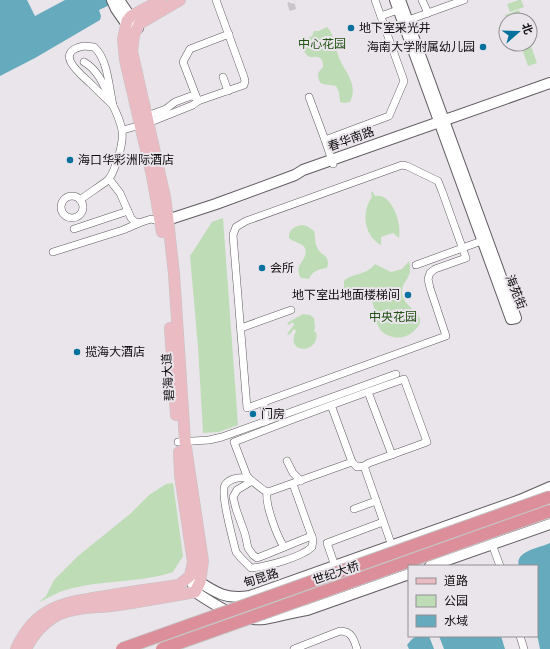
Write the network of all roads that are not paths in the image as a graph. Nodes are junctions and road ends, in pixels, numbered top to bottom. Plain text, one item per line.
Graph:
1 (161, 0) edge
2 (180, 0) edge
3 (216, 0) edge
4 (375, 0) edge
5 (395, 0) edge
6 (422, 0) edge
7 (461, 0) edge
8 (117, 4) edge
9 (401, 6) edge
10 (428, 13) junction
11 (381, 16) junction
12 (128, 20) junction
13 (405, 21) junction
14 (136, 32) junction
15 (229, 34) junction
16 (84, 62) dead end
17 (223, 77) dead end
18 (550, 83) edge
19 (550, 88) edge
20 (228, 91) junction
21 (309, 96) dead end
22 (198, 102) junction
23 (113, 105) junction
24 (171, 105) junction
25 (174, 113) junction
26 (143, 121) junction
27 (443, 124) junction
28 (122, 130) junction
29 (325, 140) junction
30 (333, 162) junction
31 (109, 179) junction
32 (80, 200) dead end
33 (128, 211) junction
34 (139, 223) junction
35 (165, 224) junction
36 (74, 229) dead end
37 (485, 240) junction
38 (462, 248) junction
39 (53, 252) dead end
40 (416, 265) dead end
41 (291, 310) dead end
42 (241, 328) junction
43 (396, 374) dead end
44 (368, 392) junction
45 (264, 402) junction
46 (331, 405) junction
47 (265, 422) junction
48 (182, 442) junction
49 (392, 455) junction
50 (287, 460) dead end
51 (352, 462) junction
52 (364, 466) junction
53 (252, 480) junction
54 (301, 481) junction
55 (293, 484) junction
56 (550, 487) edge
57 (267, 492) junction
58 (550, 497) edge
59 (376, 501) junction
60 (354, 509) dead end
61 (550, 511) edge
62 (473, 517) junction
63 (384, 522) junction
64 (550, 524) edge
65 (312, 536) junction
66 (488, 545) junction
67 (392, 546) junction
68 (284, 547) junction
69 (433, 565) edge
70 (499, 565) edge
71 (335, 566) junction
72 (408, 574) edge
73 (190, 576) junction
74 (296, 580) junction
75 (198, 587) junction
76 (307, 610) junction
77 (520, 637) edge
78 (297, 648) edge
79 (16, 649) edge
80 (26, 649) edge
81 (122, 649) edge
82 (162, 649) edge
83 (357, 649) edge
84 (524, 649) edge

1 - 12 main road
2 - 14 main road
3 - 15 street
4 - 11 street
5 - 9 street, 海苑街
6 - 10 street
7 - 10 street
8 - 12 street
9 - 11 street
9 - 13 street, 海苑街
10 - 13 street
11 - 29 street
12 - 14 street
12 - 26 main road, 碧海大道
13 - 27 street, 海苑街
14 - 26 main road, 碧海大道
15 - 20 street
15 - 22 street
16 - 23 street
17 - 20 street
18 - 27 street, 春华南路
19 - 27 street, 春华南路
20 - 22 street
21 - 29 street
22 - 24 street
22 - 25 street
23 - 23 street
23 - 28 street
24 - 25 street
24 - 26 street
25 - 26 street
26 - 28 street
26 - 35 main road, 碧海大道
27 - 30 street, 春华南路
27 - 37 street, 海苑街
28 - 31 street
29 - 30 street
30 - 35 street, 春华南路
31 - 32 street
31 - 33 street
33 - 34 street
33 - 36 street
34 - 35 street
34 - 39 street
35 - 48 main road, 碧海大道
37 - 37 street, 海苑街
37 - 38 street
38 - 40 street
38 - 42 street
38 - 45 street
41 - 42 street
42 - 45 street
43 - 47 street
44 - 46 street
44 - 49 street
44 - 49 street
45 - 47 street
46 - 51 street
46 - 53 street
47 - 48 street
48 - 73 main road, 碧海大道
48 - 75 main road, 碧海大道
49 - 52 street
50 - 54 street
51 - 52 street
51 - 54 street
52 - 59 street
53 - 57 street
53 - 65 street
53 - 68 street
54 - 55 street
55 - 57 street
55 - 65 street
56 - 62 street, 甸昆路
57 - 68 street
58 - 81 highway, 世纪大桥, bridge
59 - 60 street
59 - 63 street
61 - 82 highway, 世纪大桥, bridge
62 - 66 street
62 - 67 street, 甸昆路
63 - 67 street
63 - 71 street
64 - 66 street
65 - 68 street
66 - 69 street
66 - 70 street
67 - 71 street, 甸昆路
71 - 74 street, 甸昆路
72 - 76 street
73 - 75 street
73 - 79 main road
74 - 75 street, 甸昆路
74 - 76 street
75 - 76 street
75 - 80 main road
77 - 84 street
78 - 83 street

